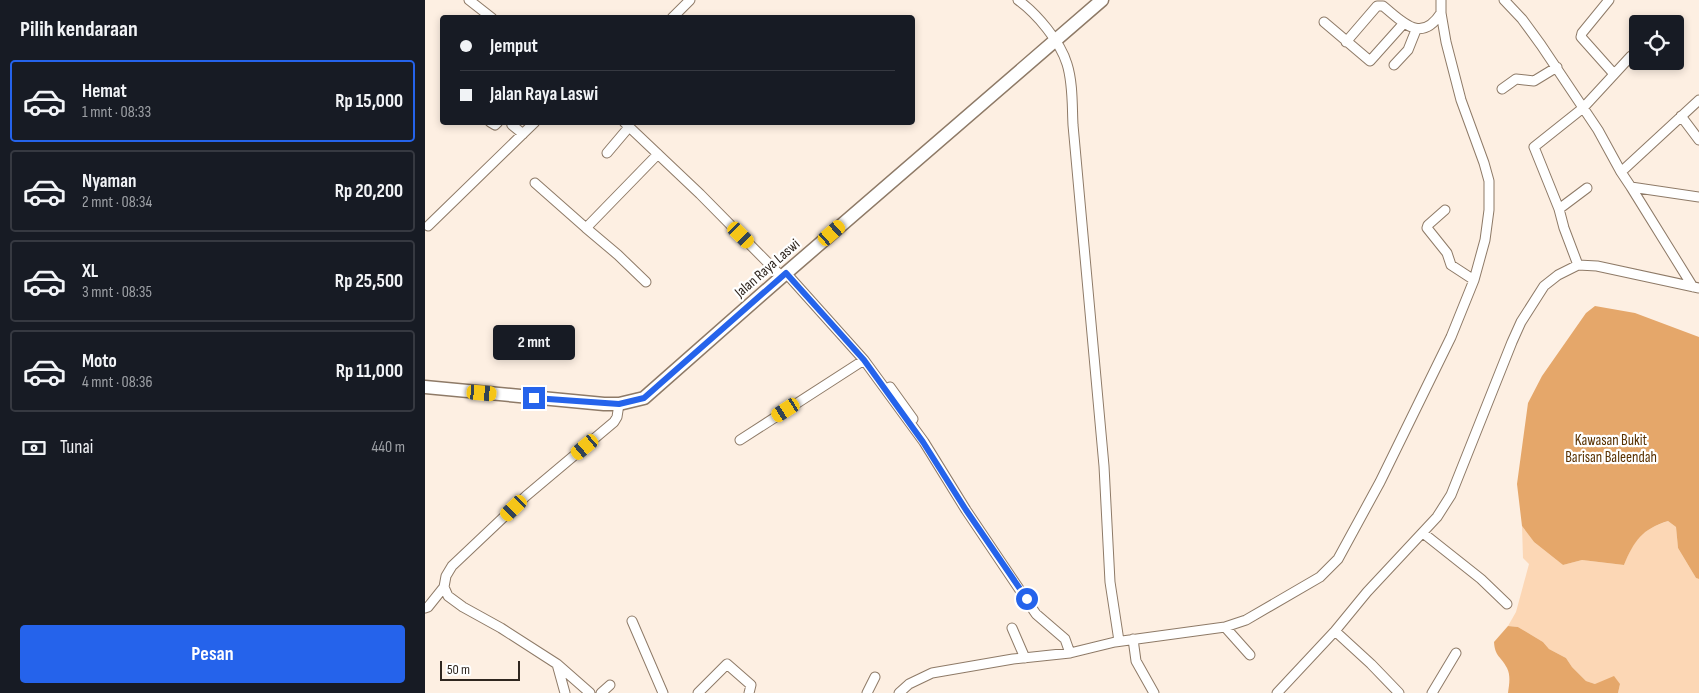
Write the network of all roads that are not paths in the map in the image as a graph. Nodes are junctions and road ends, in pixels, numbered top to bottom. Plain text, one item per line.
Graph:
1 (469, 0) edge
2 (690, 0) edge
3 (1018, 0) edge
4 (1102, 0) edge
5 (1441, 0) edge
6 (1504, 0) edge
7 (1609, 0) edge
8 (1441, 13) junction
9 (488, 15) edge
10 (675, 15) edge
11 (1324, 22) dead end
12 (1404, 23) junction
13 (1417, 30) junction
14 (1055, 41) junction
15 (1346, 42) junction
16 (1629, 58) edge
17 (1394, 65) dead end
18 (1557, 67) junction
19 (1614, 74) junction
20 (1502, 89) dead end
21 (1699, 100) edge
22 (1583, 108) junction
23 (1681, 116) junction
24 (514, 125) edge
25 (532, 125) edge
26 (626, 125) edge
27 (523, 134) junction
28 (1699, 140) edge
29 (607, 153) dead end
30 (658, 154) junction
31 (1621, 172) junction
32 (535, 183) dead end
33 (1631, 187) junction
34 (1587, 188) dead end
35 (1699, 196) edge
36 (1559, 208) junction
37 (1445, 210) dead end
38 (427, 226) dead end
39 (586, 228) junction
40 (1578, 265) junction
41 (786, 273) junction
42 (1474, 280) junction
43 (646, 282) dead end
44 (1696, 287) edge
45 (864, 357) junction
46 (425, 387) edge
47 (619, 404) junction
48 (740, 440) dead end
49 (1423, 533) junction
50 (444, 587) junction
51 (1507, 604) dead end
52 (425, 608) edge
53 (632, 621) dead end
54 (1225, 627) junction
55 (1012, 628) dead end
56 (1335, 630) junction
57 (1133, 640) junction
58 (1119, 641) junction
59 (1070, 652) junction
60 (1456, 653) dead end
61 (1250, 655) dead end
62 (1025, 658) junction
63 (557, 664) junction
64 (875, 677) dead end
65 (610, 685) dead end
66 (565, 693) edge
67 (590, 693) edge
68 (601, 693) edge
69 (663, 693) edge
70 (698, 693) edge
71 (749, 693) edge
72 (867, 693) edge
73 (899, 693) edge
74 (1154, 693) edge
75 (1277, 693) edge
76 (1399, 693) edge
77 (1432, 693) edge

1 - 9 street
2 - 10 street
3 - 14 street
4 - 14 main road, Jalan Raya Laswi
5 - 8 street
6 - 18 street
7 - 19 street
8 - 13 street
8 - 42 street
11 - 15 street
12 - 13 street
12 - 15 street
12 - 15 street
13 - 17 street
14 - 41 main road, Jalan Raya Laswi
14 - 58 street
16 - 19 street
18 - 20 street
18 - 22 street
19 - 22 street
21 - 23 street
22 - 31 street
22 - 36 street
23 - 28 street
23 - 31 street
24 - 27 street
25 - 27 street
26 - 29 street
26 - 30 street
27 - 38 street
30 - 39 street
30 - 41 street
31 - 33 street
32 - 39 street
33 - 35 street
33 - 44 street
34 - 36 street
36 - 40 street
37 - 42 street
39 - 43 street
40 - 44 street
40 - 49 street
41 - 45 street
41 - 47 main road, Jalan Raya Laswi
42 - 54 street
45 - 48 street
45 - 59 street
46 - 47 main road, Jalan Raya Laswi
47 - 50 street
49 - 51 street
49 - 56 street
50 - 52 street
50 - 63 street
53 - 69 street
54 - 57 street
54 - 61 street
55 - 62 street
56 - 75 street
56 - 76 street
57 - 58 street
57 - 74 street
58 - 59 street
59 - 62 street
60 - 77 street
62 - 73 street
63 - 66 street
63 - 67 street
64 - 72 street
65 - 68 street
70 - 71 street

